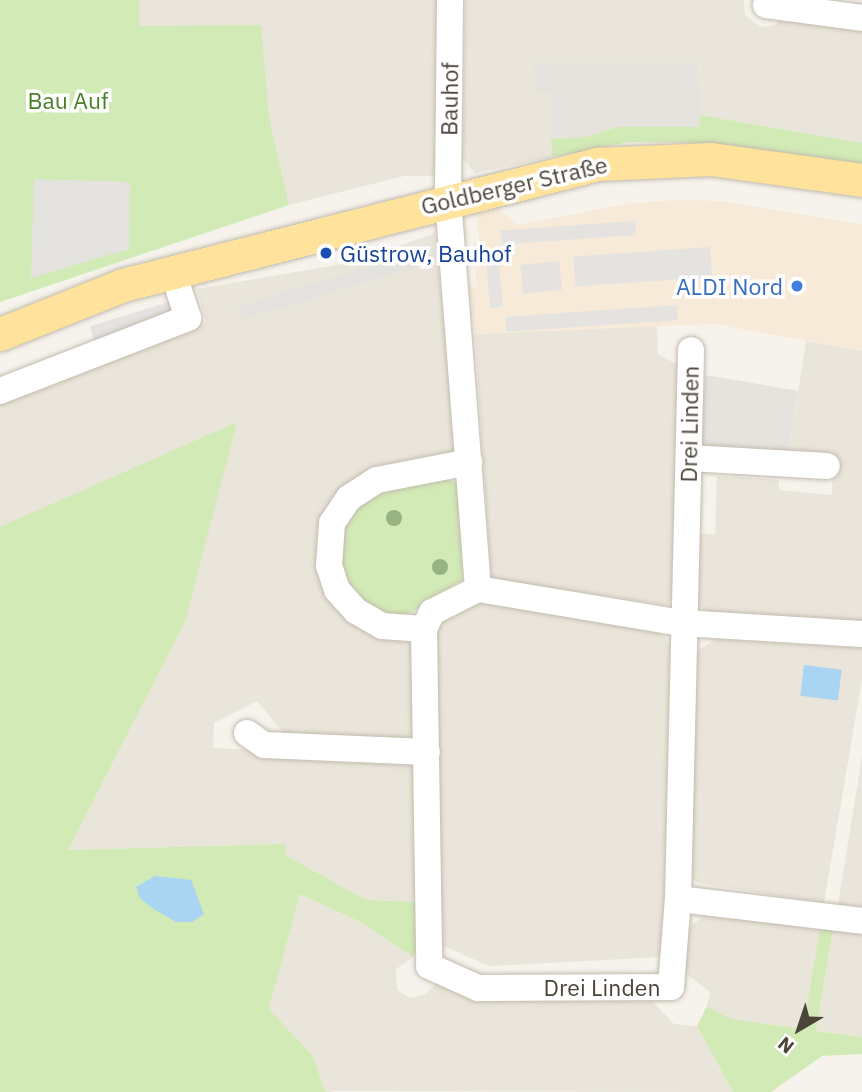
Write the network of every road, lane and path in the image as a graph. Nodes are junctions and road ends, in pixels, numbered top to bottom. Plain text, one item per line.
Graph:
1 (450, 0) edge
2 (766, 5) dead end
3 (862, 18) edge
4 (862, 180) edge
5 (448, 199) junction
6 (173, 272) junction
7 (0, 334) edge
8 (691, 350) dead end
9 (0, 391) edge
10 (689, 458) junction
11 (469, 462) junction
12 (827, 466) dead end
13 (478, 589) junction
14 (682, 623) junction
15 (424, 629) junction
16 (862, 634) edge
17 (247, 733) dead end
18 (426, 752) junction
19 (678, 899) junction
20 (862, 921) edge

1 - 5 street, Bauhof
2 - 3 street
4 - 5 main road, Goldberger Straße
5 - 6 main road, Goldberger Straße
5 - 11 street
6 - 7 main road, Goldberger Straße
6 - 9 street
8 - 10 street, Drei Linden
10 - 12 street
10 - 14 street, Drei Linden
11 - 13 street
11 - 15 street
13 - 14 street
13 - 15 street
14 - 16 street
14 - 19 street, Drei Linden
15 - 18 street, Drei Linden
17 - 18 street
18 - 19 street, Drei Linden
19 - 20 street

